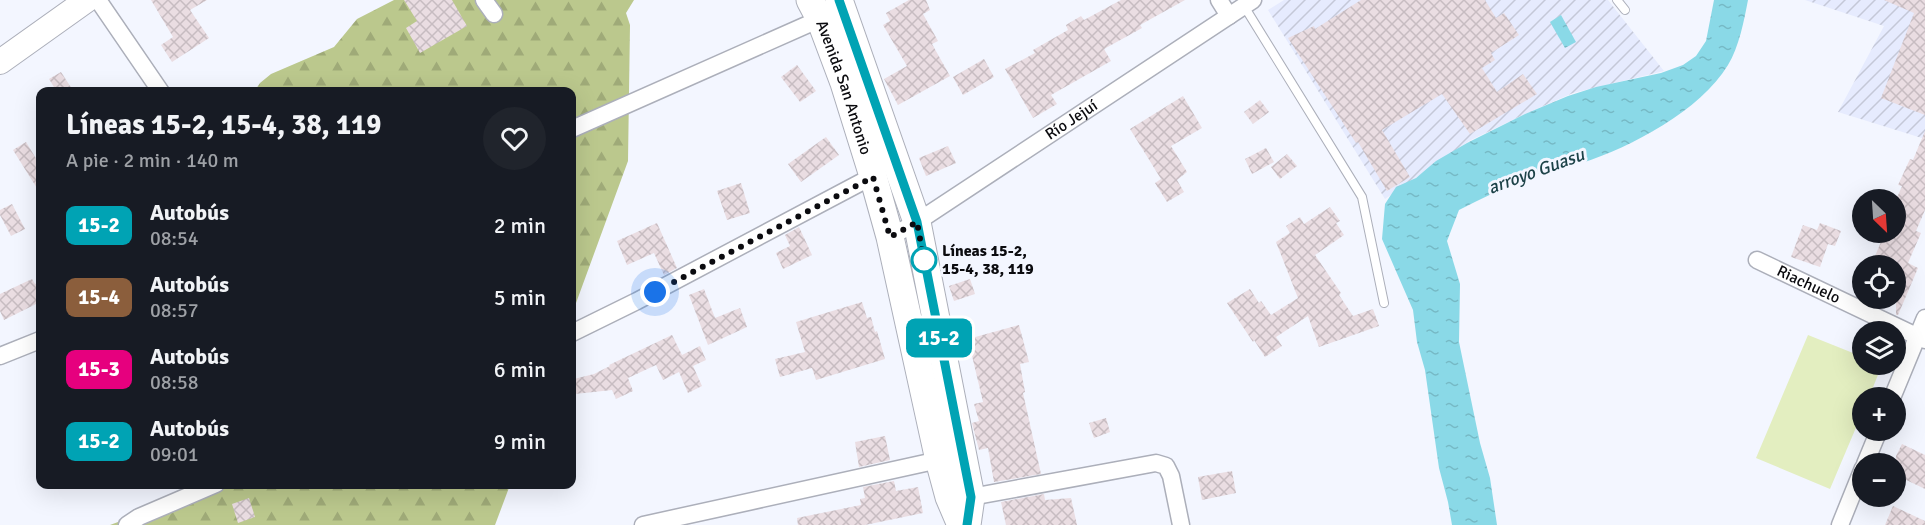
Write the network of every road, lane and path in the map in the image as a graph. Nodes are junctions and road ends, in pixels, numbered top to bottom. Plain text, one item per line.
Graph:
1 (87, 0) edge
2 (98, 0) edge
3 (484, 0) edge
4 (1219, 0) edge
5 (1617, 0) edge
6 (1249, 3) edge
7 (828, 7) edge
8 (1625, 10) dead end
9 (494, 14) dead end
10 (1229, 16) junction
11 (0, 62) edge
12 (158, 87) edge
13 (576, 127) edge
14 (873, 177) junction
15 (917, 222) junction
16 (890, 237) junction
17 (1757, 261) dead end
18 (1384, 303) dead end
19 (1925, 318) edge
20 (576, 331) edge
21 (1921, 338) edge
22 (36, 342) edge
23 (0, 356) edge
24 (1897, 387) edge
25 (939, 460) junction
26 (204, 489) edge
27 (1852, 495) edge
28 (971, 497) junction
29 (127, 525) edge
30 (643, 525) edge
31 (962, 525) edge
32 (967, 525) edge
33 (1181, 525) edge
34 (1840, 525) edge

1 - 11 street
2 - 12 street
3 - 9 street
4 - 10 street
5 - 8 lane
6 - 10 street, Río Jejuí
6 - 18 lane
7 - 13 street
7 - 14 main road, Avenida San Antonio
7 - 15 main road, Avenida San Antonio
10 - 15 street, Río Jejuí
14 - 16 main road, Avenida San Antonio
14 - 20 street
15 - 16 street, Río Jejuí
15 - 28 main road, Avenida San Antonio
16 - 25 main road, Avenida San Antonio
17 - 21 street, Riachuelo
19 - 21 street
21 - 24 street
22 - 23 street
25 - 30 street
25 - 31 main road, Avenida San Antonio
26 - 29 street
27 - 34 street
28 - 32 main road, Avenida San Antonio
28 - 33 street

